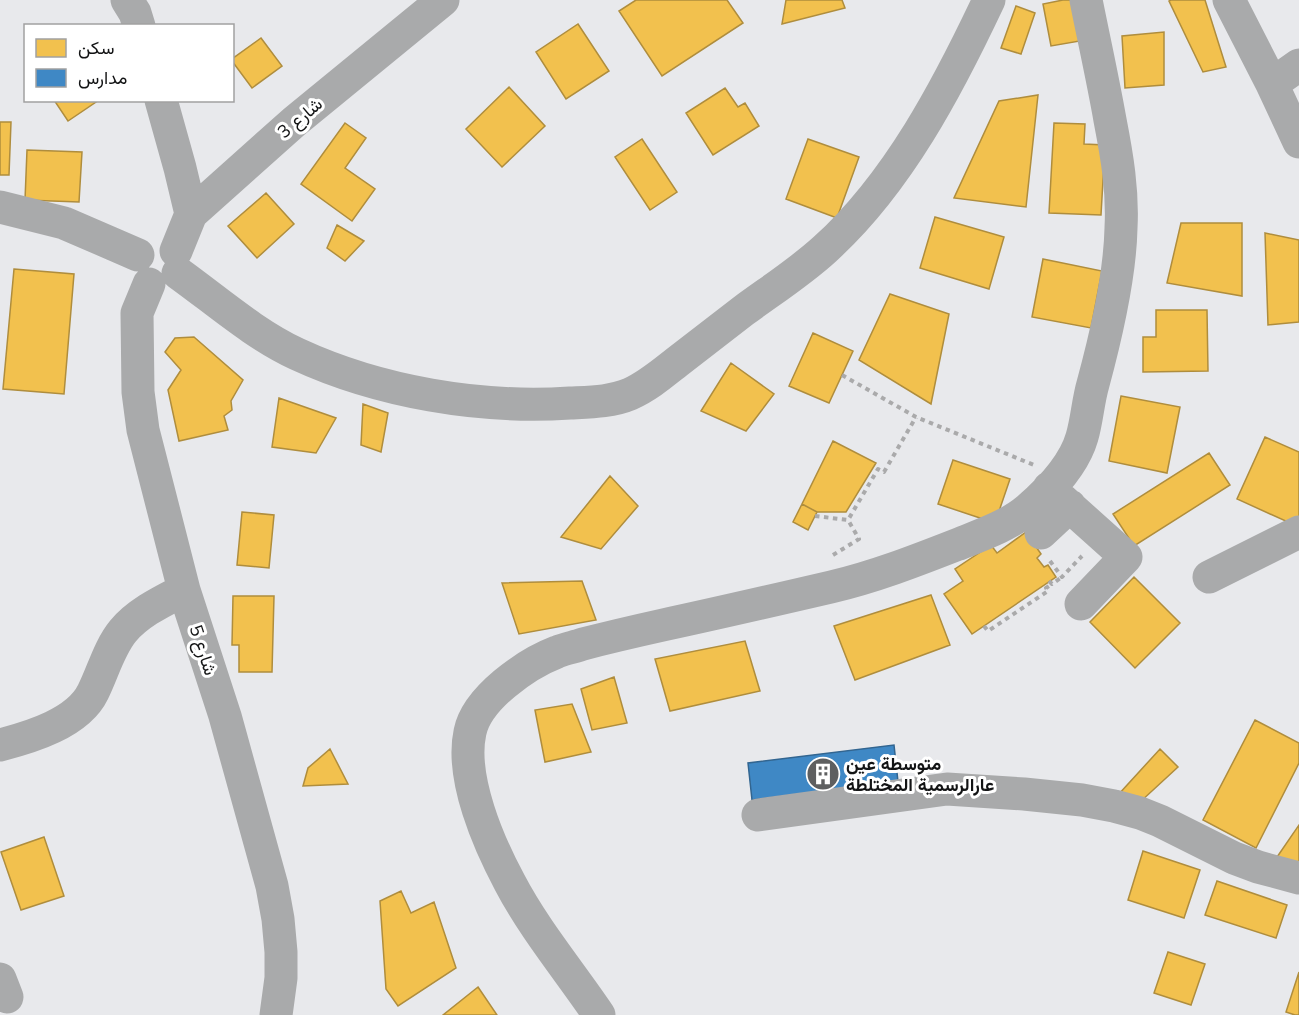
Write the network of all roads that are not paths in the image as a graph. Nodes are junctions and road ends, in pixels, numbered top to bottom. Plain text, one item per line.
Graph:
1 (128, 0) edge
2 (443, 0) edge
3 (989, 0) edge
4 (1086, 0) edge
5 (1229, 0) edge
6 (138, 24) edge
7 (1299, 65) edge
8 (1272, 84) junction
9 (162, 102) edge
10 (1299, 142) edge
11 (0, 207) edge
12 (191, 214) junction
13 (160, 266) junction
14 (1060, 490) junction
15 (1299, 532) edge
16 (1041, 533) dead end
17 (1209, 577) dead end
18 (184, 590) junction
19 (1082, 604) dead end
20 (0, 745) edge
21 (758, 816) dead end
22 (1299, 878) edge
23 (276, 1015) edge
24 (599, 1015) edge

1 - 6 street
2 - 12 street, شارع 3
3 - 13 street
4 - 14 street
5 - 8 street
7 - 8 street
8 - 10 street
9 - 12 street
11 - 13 street
12 - 13 street, شارع 3
13 - 18 street, شارع 5
14 - 16 street
14 - 19 street
14 - 24 street
15 - 17 street
18 - 20 street
18 - 23 street, شارع 5
21 - 22 street

